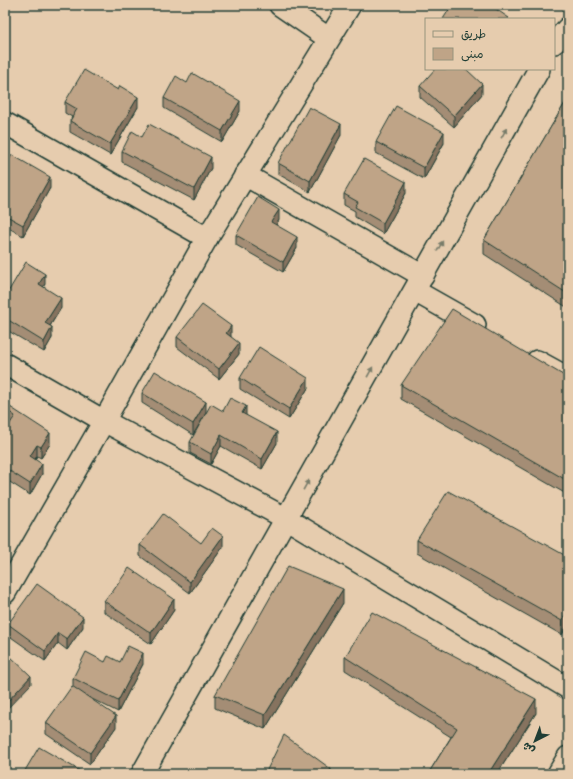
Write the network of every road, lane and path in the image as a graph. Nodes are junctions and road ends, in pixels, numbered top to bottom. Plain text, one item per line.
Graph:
1 (280, 5) edge
2 (350, 5) edge
3 (568, 28) edge
4 (328, 38) junction
5 (555, 42) edge
6 (538, 70) edge
7 (5, 123) edge
8 (245, 175) junction
9 (207, 238) junction
10 (419, 283) junction
11 (488, 333) edge
12 (521, 352) edge
13 (5, 364) edge
14 (568, 378) edge
15 (104, 421) junction
16 (287, 519) junction
17 (5, 593) edge
18 (568, 688) edge
19 (568, 757) edge
20 (142, 774) edge
21 (558, 774) edge

1 - 4 street
2 - 4 street
3 - 5 street
4 - 8 street
10 -> 6 street
7 - 9 street
8 - 9 street
8 - 10 street
9 - 15 street
10 - 11 street
16 -> 10 street
12 - 14 street
13 - 15 street
15 - 16 street
15 - 17 street
16 - 18 street
16 - 20 street
19 - 21 street

